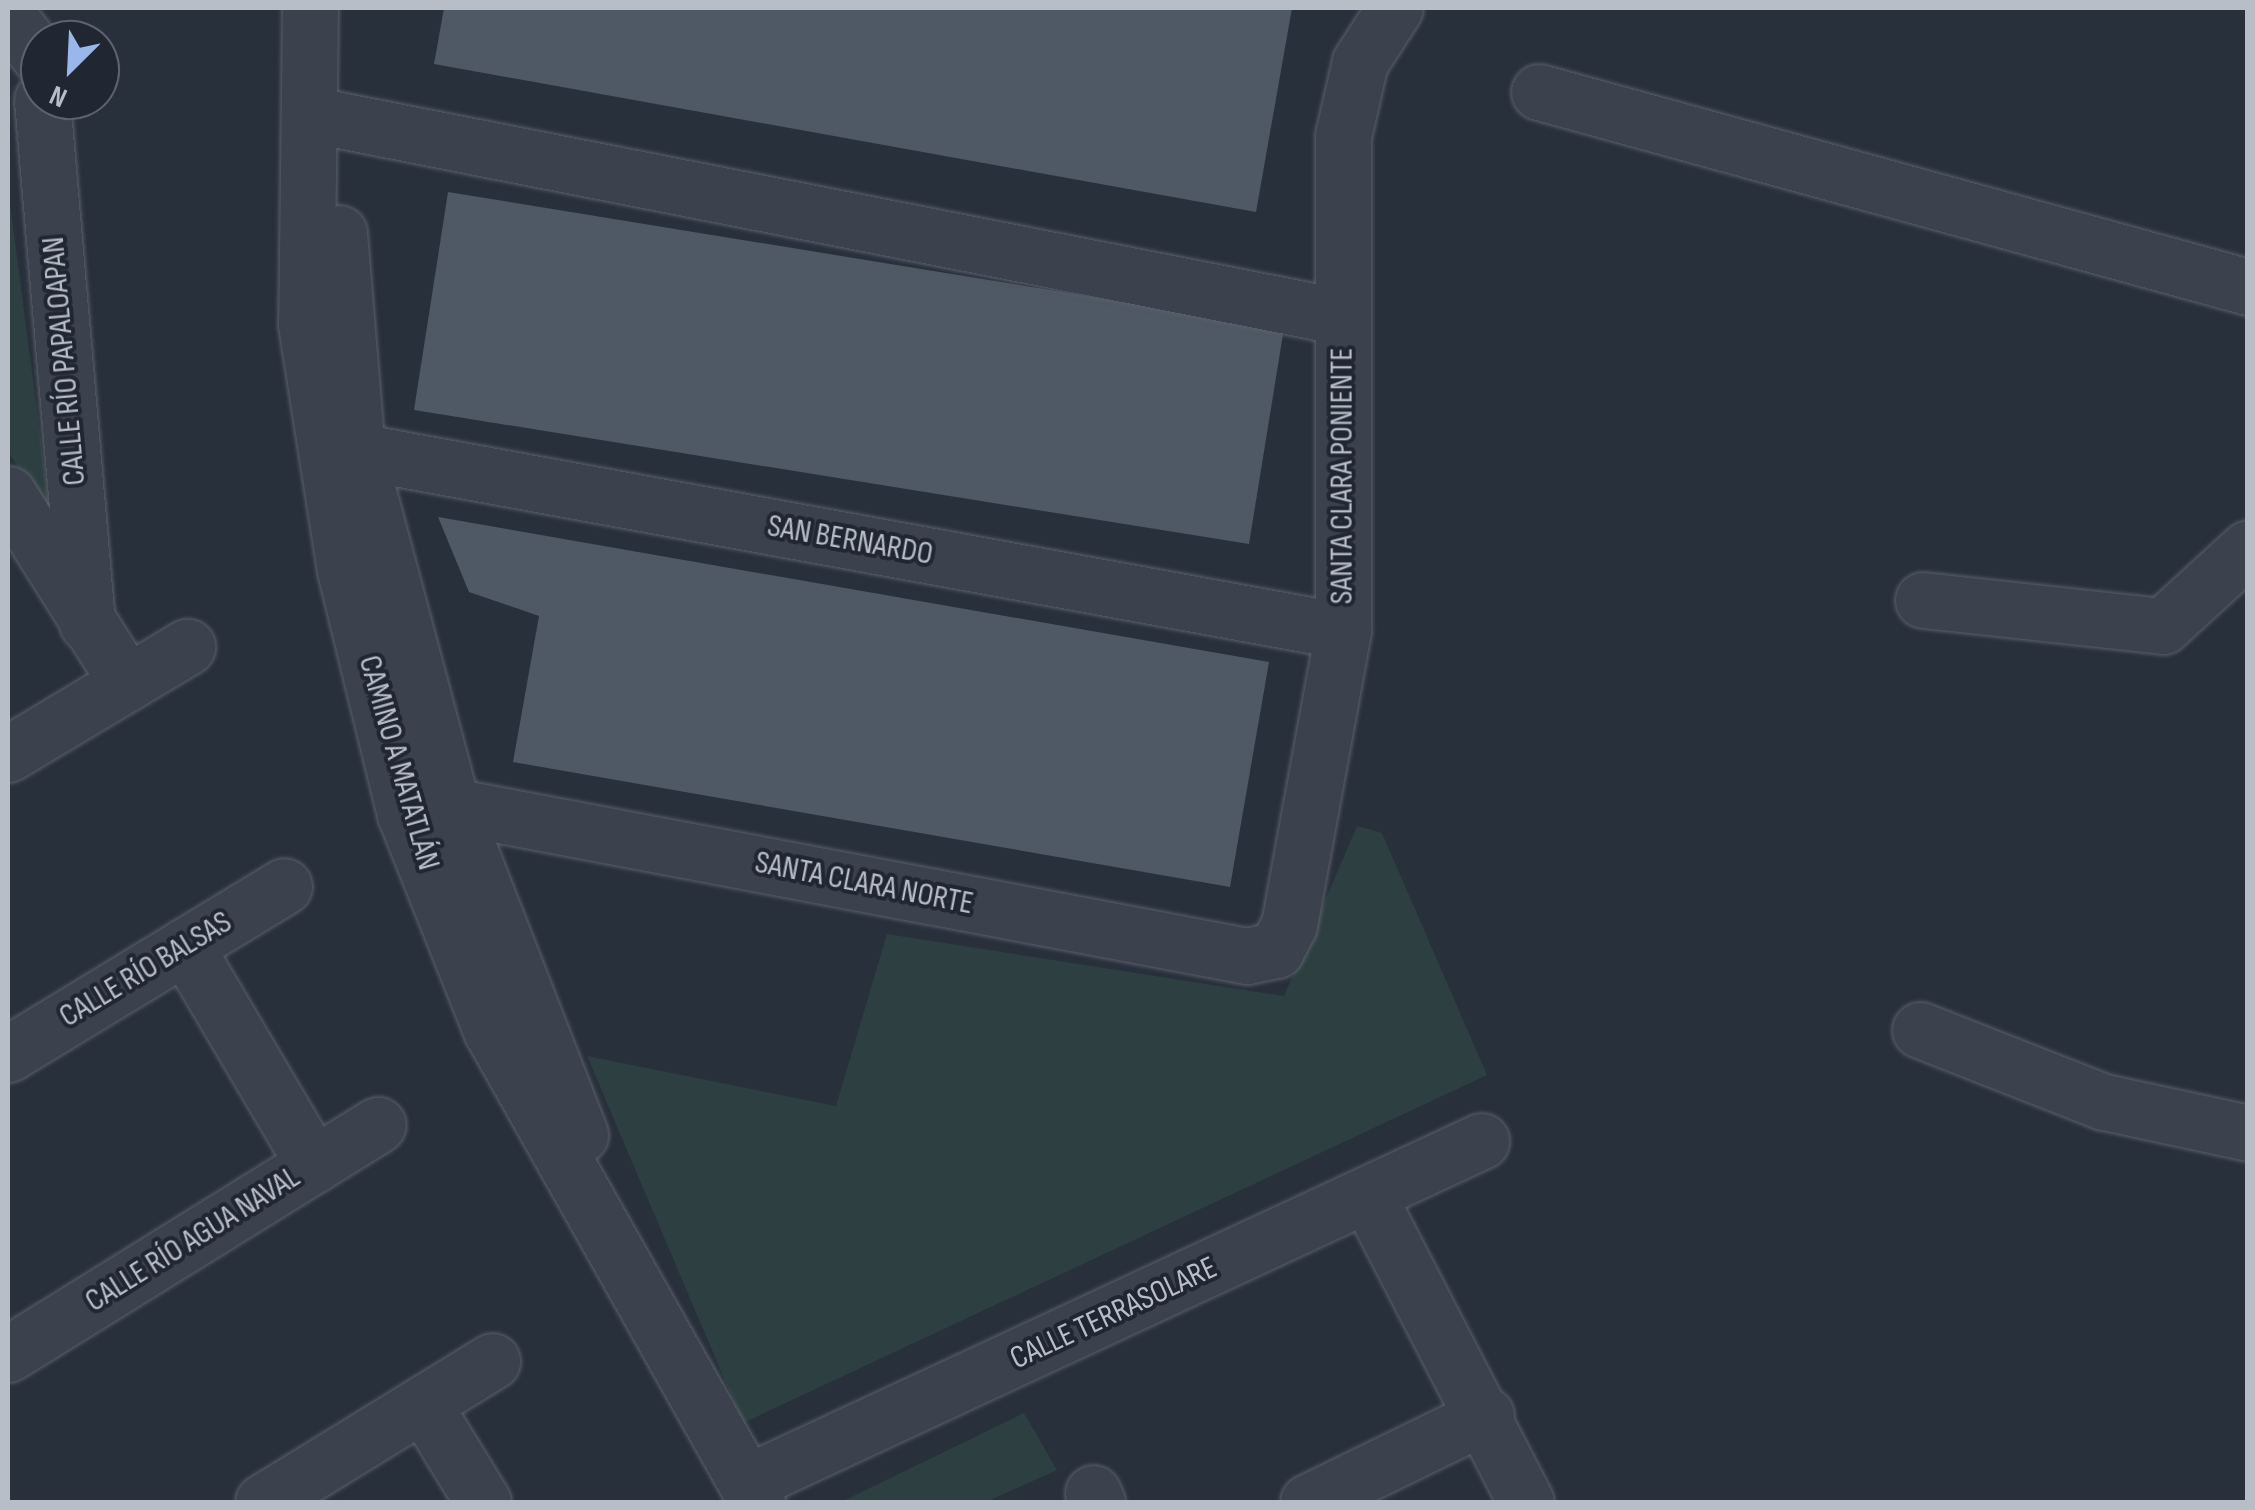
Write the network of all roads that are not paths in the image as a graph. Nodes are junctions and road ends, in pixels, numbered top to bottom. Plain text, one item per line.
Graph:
1 (310, 8) edge
2 (336, 8) edge
3 (1395, 8) edge
4 (1539, 92) dead end
5 (329, 118) junction
6 (31, 120) edge
7 (2248, 287) edge
8 (1343, 317) junction
9 (357, 452) junction
10 (8, 494) edge
11 (2248, 548) edge
12 (1924, 600) dead end
13 (88, 623) junction
14 (1342, 632) junction
15 (187, 647) dead end
16 (127, 683) junction
17 (8, 754) edge
18 (452, 806) junction
19 (284, 886) dead end
20 (185, 946) junction
21 (1276, 950) joint
22 (1920, 1030) dead end
23 (8, 1054) edge
24 (378, 1126) dead end
25 (2248, 1134) edge
26 (1481, 1141) dead end
27 (314, 1165) junction
28 (1368, 1198) junction
29 (645, 1311) junction
30 (8, 1354) edge
31 (492, 1361) dead end
32 (423, 1404) junction
33 (1486, 1415) junction
34 (751, 1493) edge
35 (263, 1502) edge
36 (483, 1502) edge
37 (1308, 1502) edge
38 (1526, 1502) edge

1 - 29 street, CAMINO A MATATLÁN
2 - 5 street
3 - 8 street, SANTA CLARA PONIENTE
4 - 7 street
5 - 8 street
5 - 9 street
6 - 13 street, CALLE RÍO PAPALOAPAN
8 - 14 street, SANTA CLARA PONIENTE
9 - 14 street, SAN BERNARDO
9 - 18 street
10 - 13 street
11 - 12 street
13 - 16 street
14 - 21 street, SANTA CLARA PONIENTE
15 - 16 street
16 - 17 street
18 - 21 street, SANTA CLARA NORTE
18 - 29 street
19 - 20 street, CALLE RÍO BALSAS
20 - 23 street, CALLE RÍO BALSAS
20 - 27 street
22 - 25 street
24 - 27 street, CALLE RÍO AGUA NAVAL
26 - 28 street, CALLE TERRASOLARE
27 - 30 street, CALLE RÍO AGUA NAVAL
28 - 33 street
28 - 34 street, CALLE TERRASOLARE
29 - 34 street, CAMINO A MATATLÁN
31 - 32 street
32 - 35 street
32 - 36 street
33 - 37 street
33 - 38 street

